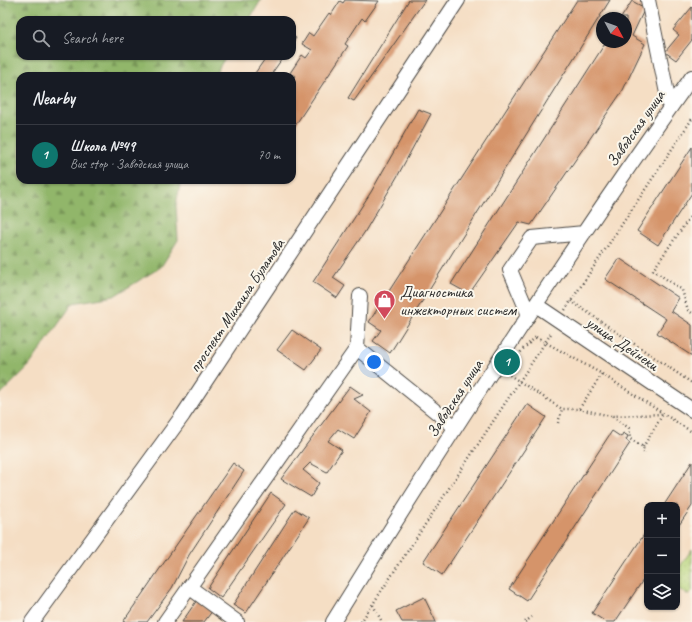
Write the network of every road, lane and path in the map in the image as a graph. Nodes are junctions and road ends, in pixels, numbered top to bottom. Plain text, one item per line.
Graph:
1 (458, 0) edge
2 (648, 0) edge
3 (692, 77) edge
4 (670, 108) junction
5 (692, 119) edge
6 (692, 214) edge
7 (584, 234) junction
8 (360, 296) dead end
9 (571, 301) junction
10 (532, 310) junction
11 (692, 313) edge
12 (559, 320) junction
13 (545, 342) junction
14 (357, 348) junction
15 (602, 374) junction
16 (520, 382) junction
17 (692, 383) edge
18 (562, 409) junction
19 (580, 409) junction
20 (692, 410) edge
21 (663, 414) junction
22 (611, 416) junction
23 (558, 423) dead end
24 (455, 427) junction
25 (692, 432) edge
26 (642, 447) junction
27 (644, 454) dead end
28 (189, 587) junction
29 (373, 605) junction
30 (532, 617) dead end
31 (32, 622) edge
32 (165, 622) edge
33 (237, 622) edge
34 (333, 622) edge
35 (361, 622) edge
36 (382, 622) edge
37 (525, 622) edge

1 - 31 street, проспект Михаила Булатова
2 - 4 street
3 - 4 street, Заводская улица
4 - 7 street, Заводская улица
5 - 9 path
6 - 11 path
7 - 10 street, Заводская улица
7 - 10 street
8 - 14 street
9 - 12 path
9 - 17 path
10 - 12 street, улица Дейнеки
10 - 24 street, Заводская улица
12 - 13 path
12 - 20 street, улица Дейнеки
13 - 15 path
13 - 16 path
13 - 16 path
14 - 24 street
14 - 28 street
15 - 19 path
15 - 21 path
16 - 18 path
16 - 29 path
18 - 19 path
18 - 23 path
19 - 22 path
21 - 22 path
21 - 25 path
21 - 26 path
22 - 26 path
24 - 34 street, Заводская улица
26 - 27 path
28 - 32 street
28 - 33 street
29 - 35 path
29 - 36 path
30 - 37 path

